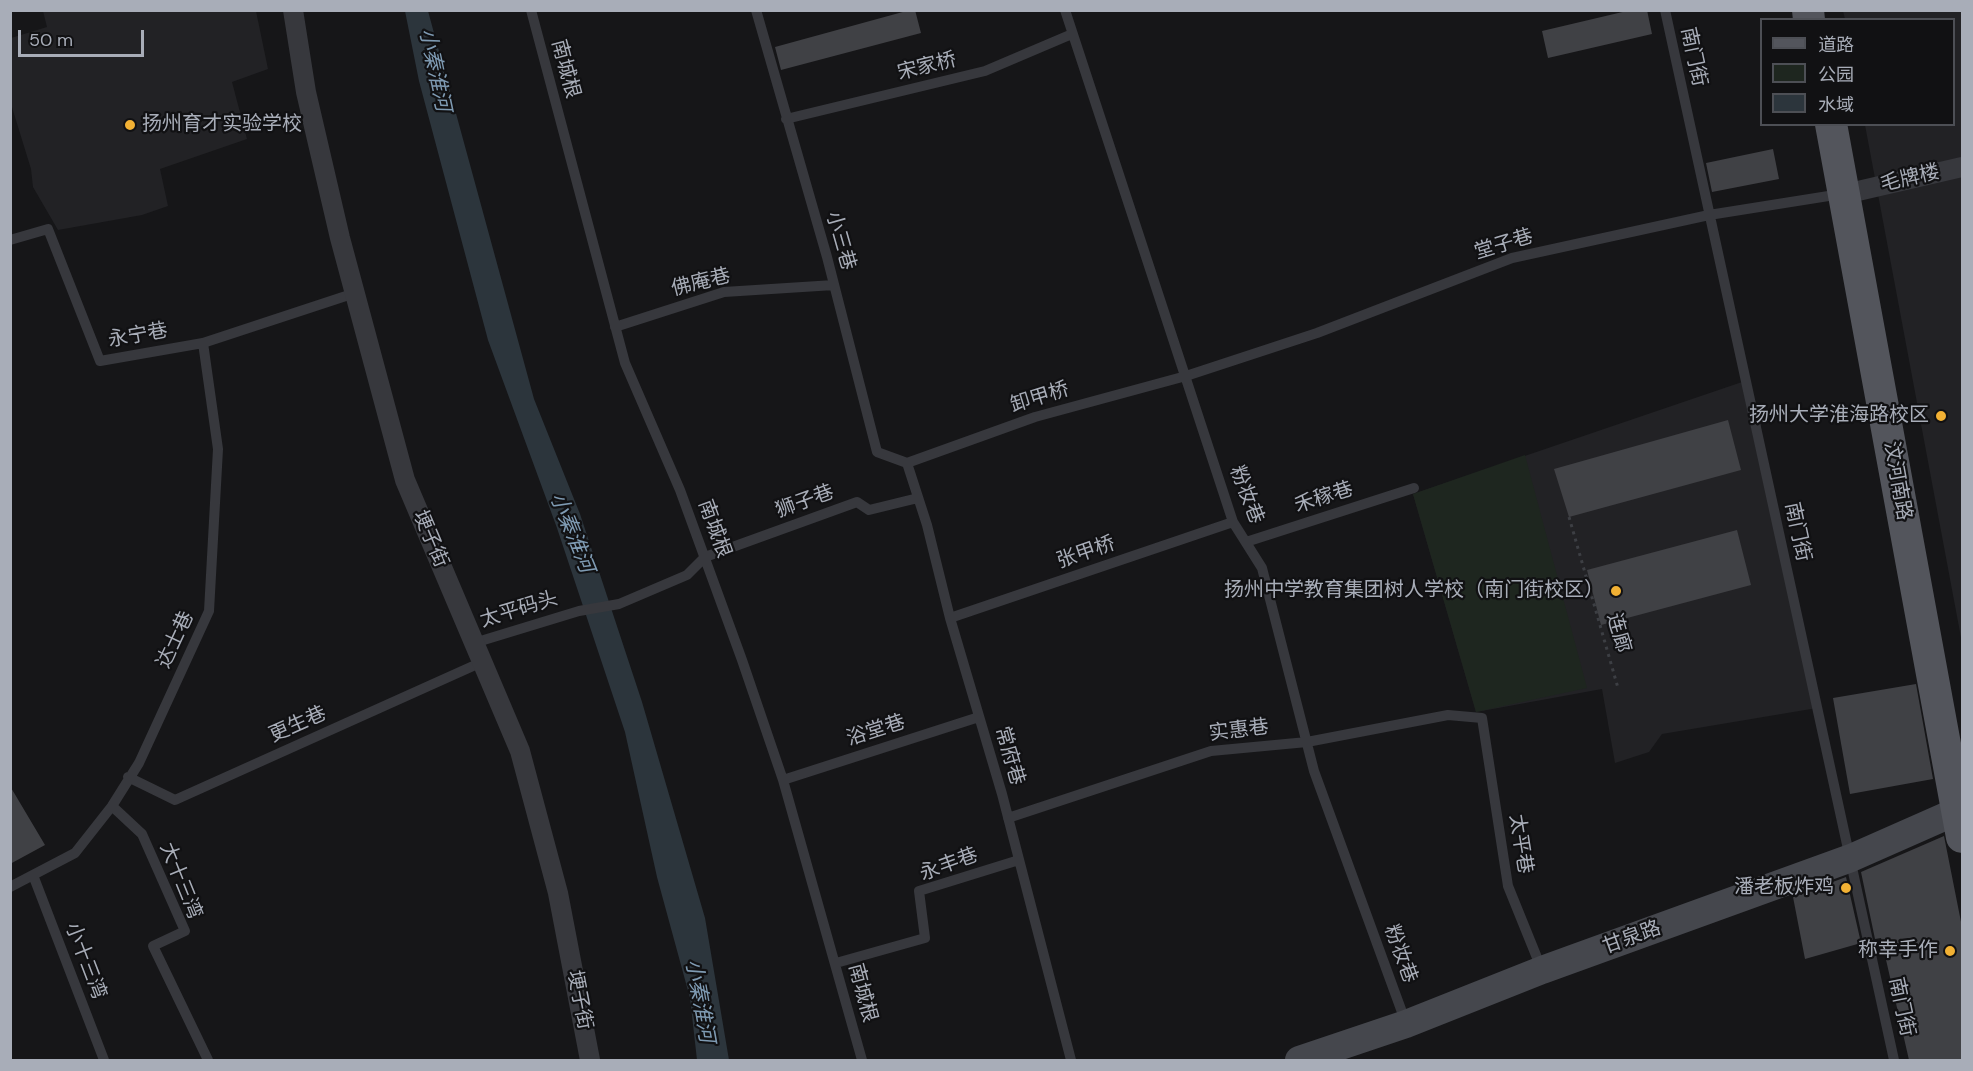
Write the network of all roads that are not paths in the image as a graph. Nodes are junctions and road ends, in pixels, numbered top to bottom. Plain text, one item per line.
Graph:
1 (293, 10) edge
2 (531, 10) edge
3 (756, 10) edge
4 (1065, 10) edge
5 (1665, 10) edge
6 (1072, 34) junction
7 (786, 119) junction
8 (1832, 126) edge
9 (1846, 126) edge
10 (1962, 167) edge
11 (1851, 192) junction
12 (1709, 215) junction
13 (10, 240) edge
14 (834, 285) junction
15 (355, 293) junction
16 (615, 327) junction
17 (203, 343) junction
18 (1186, 376) junction
19 (907, 463) junction
20 (1414, 488) dead end
21 (918, 498) junction
22 (1233, 522) junction
23 (1246, 542) junction
24 (705, 557) junction
25 (950, 618) junction
26 (474, 643) junction
27 (482, 662) junction
28 (980, 717) junction
29 (1482, 718) joint
30 (1306, 742) junction
31 (1962, 743) edge
32 (128, 777) junction
33 (783, 780) junction
34 (112, 806) junction
35 (1008, 818) junction
36 (1961, 819) edge
37 (1851, 858) junction
38 (1019, 860) junction
39 (33, 875) junction
40 (10, 887) edge
41 (836, 963) junction
42 (1542, 970) junction
43 (1406, 1024) junction
44 (1312, 1058) edge
45 (104, 1060) edge
46 (208, 1060) edge
47 (590, 1060) edge
48 (862, 1060) edge
49 (1071, 1060) edge
50 (1894, 1060) edge

1 - 15 street, 埂子街
2 - 16 lane, 南城根
3 - 7 lane, 小三巷
4 - 6 lane, 粉妆巷
5 - 12 lane, 南门街
6 - 7 lane, 宋家桥
6 - 18 lane, 粉妆巷
7 - 14 lane, 小三巷
8 - 11 main road, 汶河南路
9 - 11 main road, 汶河南路
10 - 11 street, 毛牌楼
11 - 12 lane, 堂子巷
11 - 31 main road, 汶河南路
11 - 36 main road, 汶河南路
12 - 18 lane, 堂子巷
12 - 37 lane, 南门街
13 - 17 lane, 永宁巷
14 - 16 lane, 佛庵巷
14 - 19 lane, 小三巷
15 - 17 lane, 永宁巷
15 - 26 street, 埂子街
16 - 24 lane, 南城根
17 - 32 lane, 达士巷
18 - 19 lane, 卸甲桥
18 - 22 lane, 粉妆巷
19 - 21 lane, 常府巷
20 - 23 lane, 禾稼巷
21 - 24 lane, 狮子巷
21 - 25 lane, 常府巷
22 - 23 lane, 粉妆巷
22 - 25 lane, 张甲桥
23 - 30 lane, 粉妆巷
24 - 26 lane, 太平码头
24 - 33 lane, 南城根
25 - 28 lane, 常府巷
26 - 27 street, 埂子街
27 - 32 lane, 更生巷
27 - 47 street, 埂子街
28 - 33 lane, 浴堂巷
28 - 35 lane, 常府巷
29 - 30 lane, 实惠巷
29 - 42 lane, 太平巷
30 - 35 lane, 实惠巷
30 - 43 lane, 粉妆巷
32 - 34 lane, 达士巷
33 - 41 lane, 南城根
34 - 39 lane, 达士巷
34 - 46 lane, 大十三湾
35 - 38 lane, 常府巷
36 - 37 street, 甘泉路
37 - 42 street, 甘泉路
37 - 50 lane, 南门街
38 - 41 lane, 永丰巷
38 - 49 lane, 常府巷
39 - 40 lane, 达士巷
39 - 45 lane, 小十三湾
41 - 48 lane, 南城根
42 - 43 street, 甘泉路
43 - 44 street, 甘泉路

